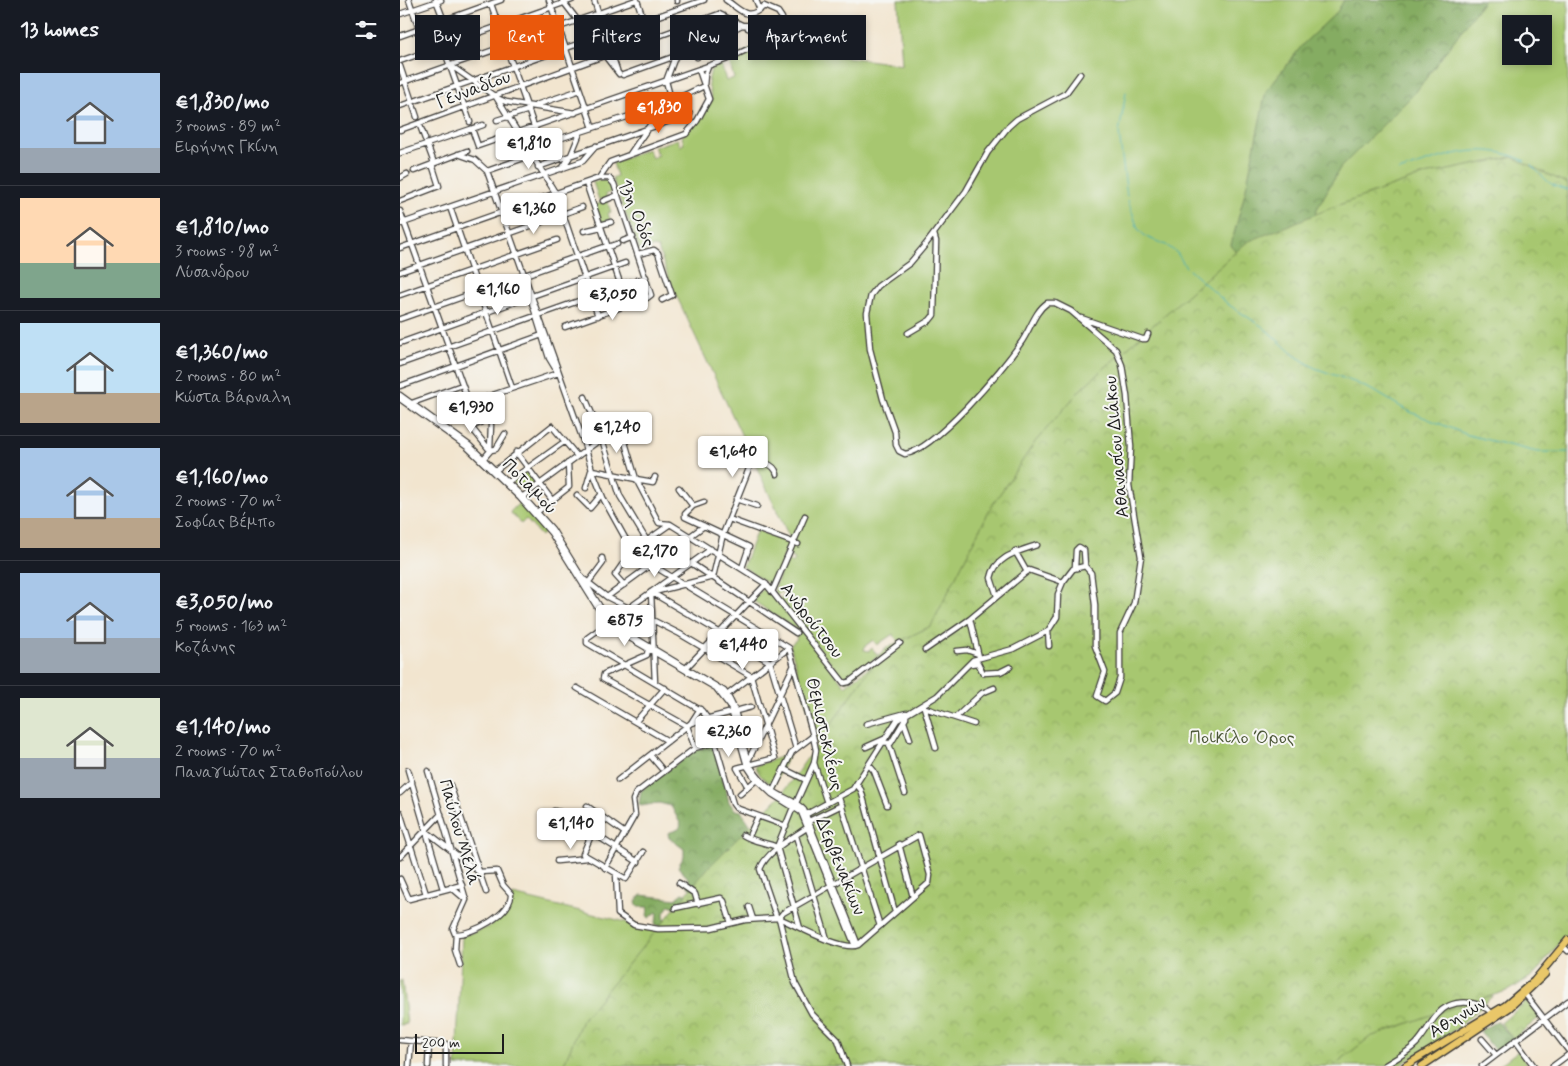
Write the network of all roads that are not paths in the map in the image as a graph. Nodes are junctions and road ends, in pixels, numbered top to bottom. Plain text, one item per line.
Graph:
1 (409, 0) edge
2 (438, 0) edge
3 (501, 0) edge
4 (548, 0) edge
5 (572, 0) edge
6 (594, 0) edge
7 (637, 0) edge
8 (704, 0) edge
9 (726, 0) edge
10 (756, 0) edge
11 (761, 0) edge
12 (563, 1) edge
13 (487, 3) edge
14 (764, 6) junction
15 (551, 7) junction
16 (412, 10) junction
17 (760, 10) junction
18 (641, 12) dead end
19 (598, 13) junction
20 (400, 14) edge
21 (442, 15) edge
22 (457, 15) edge
23 (493, 15) edge
24 (529, 15) edge
25 (554, 15) edge
26 (574, 15) edge
27 (592, 15) edge
28 (660, 15) edge
29 (780, 15) edge
30 (415, 18) edge
31 (738, 23) edge
32 (742, 25) junction
33 (748, 25) edge
34 (738, 27) edge
35 (415, 30) edge
36 (400, 36) edge
37 (564, 43) edge
38 (574, 45) edge
39 (566, 48) junction
40 (748, 49) edge
41 (490, 51) edge
42 (415, 56) edge
43 (670, 59) edge
44 (448, 60) edge
45 (511, 60) edge
46 (593, 60) edge
47 (609, 60) edge
48 (615, 60) edge
49 (674, 60) edge
50 (400, 61) edge
51 (450, 65) junction
52 (400, 66) edge
53 (708, 66) junction
54 (514, 67) junction
55 (572, 67) junction
56 (699, 70) junction
57 (621, 74) junction
58 (1080, 74) dead end
59 (474, 80) junction
60 (666, 81) junction
61 (403, 82) edge
62 (457, 86) junction
63 (704, 86) junction
64 (520, 87) junction
65 (580, 90) junction
66 (495, 96) junction
67 (412, 102) junction
68 (526, 104) junction
69 (536, 105) junction
70 (664, 105) junction
71 (400, 106) edge
72 (464, 107) junction
73 (529, 110) junction
74 (586, 110) junction
75 (575, 113) junction
76 (690, 114) dead end
77 (417, 117) dead end
78 (507, 118) junction
79 (497, 120) dead end
80 (470, 122) dead end
81 (419, 123) junction
82 (483, 125) dead end
83 (536, 127) junction
84 (593, 128) junction
85 (648, 128) junction
86 (472, 129) junction
87 (400, 130) edge
88 (580, 133) junction
89 (517, 134) junction
90 (426, 141) junction
91 (541, 146) junction
92 (596, 146) junction
93 (466, 151) dead end
94 (400, 153) edge
95 (458, 154) junction
96 (531, 154) junction
97 (630, 154) junction
98 (571, 155) junction
99 (433, 164) junction
100 (538, 167) junction
101 (562, 169) junction
102 (488, 171) junction
103 (414, 172) dead end
104 (407, 174) dead end
105 (544, 175) junction
106 (400, 178) edge
107 (599, 178) junction
108 (586, 183) junction
109 (494, 192) junction
110 (556, 194) junction
111 (618, 196) junction
112 (400, 201) edge
113 (603, 201) dead end
114 (450, 207) junction
115 (582, 207) dead end
116 (400, 210) edge
117 (502, 213) junction
118 (563, 214) junction
119 (553, 218) dead end
120 (611, 222) dead end
121 (402, 223) edge
122 (600, 226) junction
123 (457, 228) junction
124 (584, 231) dead end
125 (509, 234) junction
126 (934, 234) junction
127 (633, 237) junction
128 (557, 240) dead end
129 (623, 241) dead end
130 (412, 244) junction
131 (616, 244) dead end
132 (607, 246) junction
133 (400, 248) edge
134 (465, 250) junction
135 (516, 254) junction
136 (638, 254) junction
137 (578, 257) junction
138 (625, 264) dead end
139 (420, 265) junction
140 (614, 268) junction
141 (471, 270) junction
142 (400, 272) edge
143 (524, 275) junction
144 (646, 277) junction
145 (586, 278) junction
146 (637, 280) dead end
147 (630, 282) dead end
148 (427, 286) junction
149 (621, 286) junction
150 (479, 291) junction
151 (400, 295) edge
152 (592, 296) junction
153 (530, 297) junction
154 (662, 300) dead end
155 (435, 307) junction
156 (486, 312) junction
157 (537, 316) junction
158 (598, 316) junction
159 (1080, 318) junction
160 (400, 320) edge
161 (565, 327) dead end
162 (442, 328) junction
163 (493, 331) junction
164 (908, 333) dead end
165 (1148, 334) dead end
166 (542, 335) junction
167 (400, 343) edge
168 (449, 347) junction
169 (500, 350) junction
170 (400, 364) edge
171 (456, 366) junction
172 (558, 373) junction
173 (462, 384) junction
174 (400, 386) edge
175 (512, 388) junction
176 (400, 395) edge
177 (585, 397) dead end
178 (400, 399) edge
179 (412, 403) junction
180 (480, 423) dead end
181 (491, 425) dead end
182 (505, 434) dead end
183 (601, 439) junction
184 (624, 439) dead end
185 (564, 442) junction
186 (490, 449) junction
187 (586, 449) junction
188 (516, 452) junction
189 (577, 456) junction
190 (484, 458) junction
191 (746, 461) dead end
192 (568, 463) junction
193 (754, 463) junction
194 (528, 468) junction
195 (496, 470) junction
196 (592, 470) junction
197 (777, 474) dead end
198 (615, 476) junction
199 (655, 478) dead end
200 (636, 479) junction
201 (508, 482) junction
202 (540, 484) junction
203 (586, 488) dead end
204 (679, 488) dead end
205 (577, 495) dead end
206 (602, 495) junction
207 (522, 497) junction
208 (736, 499) junction
209 (552, 500) junction
210 (704, 502) dead end
211 (693, 506) junction
212 (757, 506) dead end
213 (537, 512) junction
214 (804, 516) dead end
215 (728, 519) junction
216 (670, 524) junction
217 (704, 526) junction
218 (723, 534) junction
219 (691, 537) junction
220 (647, 541) junction
221 (792, 542) junction
222 (798, 544) dead end
223 (1038, 545) dead end
224 (711, 549) junction
225 (632, 551) junction
226 (1014, 551) junction
227 (717, 553) junction
228 (602, 558) dead end
229 (691, 563) junction
230 (622, 564) dead end
231 (651, 566) junction
232 (1085, 566) junction
233 (1075, 567) junction
234 (742, 568) junction
235 (1027, 572) junction
236 (671, 577) junction
237 (713, 577) junction
238 (582, 578) junction
239 (588, 582) junction
240 (1063, 582) junction
241 (766, 584) junction
242 (624, 585) junction
243 (683, 585) junction
244 (651, 592) junction
245 (772, 592) junction
246 (997, 596) junction
247 (607, 597) junction
248 (750, 601) junction
249 (630, 609) junction
250 (736, 616) junction
251 (653, 619) junction
252 (970, 619) junction
253 (609, 624) junction
254 (1048, 631) junction
255 (720, 632) junction
256 (796, 633) dead end
257 (900, 643) dead end
258 (1049, 646) dead end
259 (705, 648) junction
260 (789, 648) junction
261 (648, 649) junction
262 (654, 650) junction
263 (924, 650) dead end
264 (957, 651) dead end
265 (978, 655) junction
266 (770, 662) junction
267 (625, 664) junction
268 (968, 664) junction
269 (794, 665) junction
270 (1010, 667) dead end
271 (687, 668) junction
272 (751, 676) junction
273 (656, 683) junction
274 (577, 688) dead end
275 (665, 688) junction
276 (994, 688) dead end
277 (727, 695) junction
278 (780, 697) junction
279 (650, 705) junction
280 (751, 707) dead end
281 (924, 707) junction
282 (700, 709) junction
283 (734, 711) junction
284 (906, 713) junction
285 (956, 717) junction
286 (708, 719) junction
287 (636, 721) junction
288 (904, 722) junction
289 (689, 724) junction
290 (866, 724) dead end
291 (974, 724) dead end
292 (766, 725) junction
293 (814, 736) junction
294 (910, 739) dead end
295 (668, 741) junction
296 (883, 741) junction
297 (715, 742) junction
298 (889, 744) junction
299 (866, 747) dead end
300 (695, 748) junction
301 (936, 748) dead end
302 (796, 749) junction
303 (650, 755) junction
304 (749, 763) junction
305 (814, 763) junction
306 (869, 765) junction
307 (661, 768) dead end
308 (784, 769) junction
309 (408, 770) dead end
310 (428, 771) dead end
311 (618, 780) dead end
312 (756, 780) junction
313 (806, 780) junction
314 (412, 782) junction
315 (450, 785) dead end
316 (857, 785) junction
317 (748, 787) junction
318 (773, 791) junction
319 (400, 793) edge
320 (905, 793) dead end
321 (740, 794) dead end
322 (839, 798) junction
323 (795, 804) junction
324 (827, 804) junction
325 (842, 805) junction
326 (887, 805) dead end
327 (587, 806) dead end
328 (554, 811) dead end
329 (400, 812) edge
330 (441, 814) junction
331 (805, 815) junction
332 (758, 816) junction
333 (808, 824) junction
334 (786, 826) junction
335 (426, 831) junction
336 (592, 833) junction
337 (625, 833) junction
338 (750, 834) dead end
339 (743, 836) dead end
340 (796, 836) junction
341 (899, 844) junction
342 (411, 846) junction
343 (616, 848) junction
344 (777, 848) junction
345 (643, 852) dead end
346 (452, 853) junction
347 (880, 856) junction
348 (400, 857) edge
349 (587, 858) junction
350 (557, 861) dead end
351 (638, 862) junction
352 (861, 867) junction
353 (605, 868) junction
354 (478, 872) junction
355 (616, 874) junction
356 (400, 879) edge
357 (679, 883) dead end
358 (832, 883) junction
359 (462, 885) junction
360 (451, 887) junction
361 (401, 888) edge
362 (443, 889) junction
363 (486, 892) dead end
364 (426, 894) junction
365 (813, 895) junction
366 (913, 897) junction
367 (466, 900) junction
368 (698, 904) junction
369 (794, 906) junction
370 (749, 907) dead end
371 (675, 908) dead end
372 (896, 912) junction
373 (779, 918) junction
374 (753, 919) junction
375 (731, 923) junction
376 (880, 926) junction
377 (800, 928) junction
378 (456, 934) junction
379 (827, 939) junction
380 (1568, 940) edge
381 (857, 945) junction
382 (1567, 949) edge
383 (460, 965) dead end
384 (1524, 993) junction
385 (1568, 1001) edge
386 (1493, 1014) junction
387 (1544, 1019) junction
388 (1482, 1038) dead end
389 (400, 1040) edge
390 (1515, 1040) junction
391 (411, 1041) junction
392 (429, 1043) junction
393 (1568, 1050) edge
394 (1568, 1054) edge
395 (1496, 1055) junction
396 (1414, 1062) edge
397 (409, 1066) edge
398 (428, 1066) edge
399 (446, 1066) edge
400 (847, 1066) edge
401 (1384, 1066) edge
402 (1405, 1066) edge
403 (1421, 1066) edge
404 (1482, 1066) edge
405 (1534, 1066) edge
406 (1553, 1066) edge

1 - 16 street
2 - 16 street
2 - 21 street
3 - 13 street
4 - 15 street
5 - 12 street
6 - 19 street
7 - 18 street
7 - 19 street
8 - 28 street
9 - 17 street
10 - 17 street
11 - 14 street
12 - 15 street
12 - 26 street
13 - 22 street
13 - 23 street
14 - 17 street
14 - 29 street
15 - 24 street
15 - 25 street
16 - 20 street
16 - 30 street
19 - 27 street
31 - 32 street, Γενναδίου
32 - 33 street, Γενναδίου
32 - 34 street
35 - 36 street
37 - 39 street
38 - 39 street
39 - 54 street
39 - 55 street
40 - 53 street
41 - 51 street
42 - 50 street
43 - 57 street
44 - 51 street
45 - 54 street
46 - 55 street, Γενναδίου
47 - 57 street
48 - 57 street
49 - 60 street
51 - 59 street
51 - 61 street
51 - 62 street
52 - 61 street
53 - 56 street
53 - 63 street
54 - 59 street
54 - 64 street
55 - 64 street, Γενναδίου
55 - 65 street
56 - 60 street
56 - 63 street
58 - 126 street, Αθανασίου Διάκου
59 - 62 street
59 - 66 street
60 - 70 street
60 - 74 street
61 - 67 street
62 - 67 street
62 - 72 street
63 - 70 street
63 - 97 street
64 - 66 street, Γενναδίου
64 - 68 street
65 - 69 street
65 - 74 street
66 - 68 street
66 - 72 street, Γενναδίου
66 - 78 street
67 - 71 street
67 - 77 street
68 - 69 street
68 - 73 street
69 - 75 street
70 - 84 street
70 - 85 street
72 - 80 street
72 - 81 street, Γενναδίου
73 - 78 street
73 - 83 street
74 - 75 street
74 - 84 street
75 - 83 street
76 - 85 street
78 - 79 street
78 - 89 street
81 - 87 street, Γενναδίου
81 - 90 street
82 - 86 street
83 - 89 street
83 - 91 street
84 - 88 street
85 - 92 street
85 - 97 street
86 - 89 street
86 - 90 street
88 - 91 street
88 - 98 street
89 - 96 street
90 - 94 street
90 - 99 street
91 - 96 street
92 - 98 street
92 - 101 street
93 - 95 street
95 - 99 street
95 - 102 street
96 - 100 street
96 - 102 street
97 - 107 street
98 - 100 street
98 - 101 street
99 - 103 street
99 - 112 street
100 - 105 street
101 - 105 street
102 - 109 street
104 - 106 street
105 - 109 street
105 - 110 street
107 - 108 street
107 - 111 street, 13η Οδός
108 - 110 street
108 - 122 street
109 - 114 street
109 - 117 street
110 - 117 street
110 - 118 street
111 - 113 street
111 - 127 street, 13η Οδός
114 - 121 street
114 - 123 street
115 - 118 street
116 - 121 street
117 - 123 street
117 - 125 street
118 - 137 street
119 - 125 street
120 - 122 street
121 - 130 street
122 - 124 street
122 - 132 street
123 - 130 street
123 - 134 street
125 - 134 street
125 - 135 street
126 - 159 street, Αθανασίου Διάκου
126 - 164 street
127 - 129 street
127 - 136 street, 13η Οδός
128 - 135 street
130 - 133 street
130 - 139 street
131 - 132 street
132 - 137 street
132 - 140 street
134 - 139 street
134 - 141 street
135 - 141 street
135 - 143 street
136 - 144 street, 13η Οδός
136 - 154 street
137 - 143 street
137 - 145 street
138 - 140 street
139 - 142 street
139 - 148 street
140 - 145 street
140 - 149 street
141 - 148 street
141 - 150 street
143 - 150 street
143 - 153 street
144 - 146 street
144 - 158 street, 13η Οδός
145 - 152 street
145 - 153 street
147 - 149 street
148 - 151 street
148 - 155 street
149 - 152 street
150 - 155 street
150 - 156 street
152 - 157 street
152 - 158 street
153 - 156 street
153 - 157 street
155 - 160 street
155 - 162 street
156 - 162 street
156 - 163 street
157 - 163 street
157 - 166 street
157 - 172 street
158 - 161 street
159 - 165 street
159 - 232 street, Αθανασίου Διάκου
162 - 167 street
162 - 168 street
163 - 168 street
163 - 169 street
166 - 169 street
166 - 172 street
168 - 170 street
168 - 171 street
169 - 171 street
169 - 175 street
171 - 173 street
171 - 174 street
172 - 175 street
172 - 187 street
173 - 175 street
173 - 179 street
176 - 179 street, Ποταμού
177 - 183 street
178 - 207 street, Ποταμού
179 - 190 street, Ποταμού
180 - 186 street
181 - 186 street
182 - 186 street
183 - 187 street
183 - 198 street
184 - 200 street
185 - 188 street
185 - 189 street
185 - 194 street
186 - 190 street
187 - 189 street
187 - 196 street
188 - 194 street
188 - 195 street
189 - 192 street
190 - 195 street, Ποταμού
191 - 193 street
192 - 202 street
192 - 209 street
193 - 197 street
193 - 208 street
194 - 201 street
194 - 202 street
195 - 201 street, Ποταμού
196 - 198 street
196 - 203 street
196 - 206 street
198 - 200 street
198 - 220 street
199 - 200 street
200 - 216 street, Ανδρούτσου
201 - 207 street, Ποταμού
202 - 207 street
202 - 209 street
204 - 211 street
205 - 206 street
206 - 225 street
207 - 213 street, Ποταμού
207 - 253 street, Ποταμού
208 - 212 street
208 - 215 street
209 - 213 street
210 - 211 street
211 - 217 street
213 - 238 street, Ποταμού
214 - 221 street
215 - 218 street
215 - 221 street
216 - 219 street, Ανδρούτσου
216 - 220 street
217 - 218 street
217 - 219 street
218 - 227 street
218 - 234 street
219 - 224 street, Ανδρούτσου
219 - 231 street
220 - 225 street
221 - 222 street
221 - 245 street
223 - 226 street
224 - 227 street, Ανδρούτσου
224 - 229 street
225 - 231 street
226 - 235 street
226 - 246 street
227 - 234 street, Ανδρούτσου
227 - 237 street
228 - 239 street
229 - 236 street
229 - 237 street
230 - 242 street
231 - 236 street
231 - 242 street
232 - 233 street
232 - 233 street
233 - 240 street
234 - 241 street, Ανδρούτσου
235 - 240 street
235 - 246 street
236 - 243 street
236 - 244 street
237 - 243 street
237 - 248 street
238 - 239 street
238 - 253 street, Ποταμού
239 - 247 street
240 - 254 street
241 - 245 street, Ανδρούτσου
241 - 248 street
242 - 247 street
243 - 244 street
243 - 250 street
244 - 249 street
244 - 251 street
244 - 255 street
245 - 257 street, Ανδρούτσου
246 - 252 street
247 - 249 street
248 - 250 street
248 - 256 street
249 - 251 street
249 - 253 street
250 - 255 street
250 - 260 street
251 - 259 street
251 - 262 street
252 - 263 street
252 - 265 street
253 - 261 street, Δερβενακίων
253 - 262 street, Δερβενακίων
253 - 267 street
254 - 258 street
254 - 265 street
255 - 259 street
255 - 266 street
259 - 271 street
259 - 272 street
260 - 266 street
260 - 269 street, Θεμιστοκλέους
261 - 262 street, Δερβενακίων
261 - 267 street
262 - 271 street, Δερβενακίων
262 - 273 street
262 - 283 street, Δερβενακίων
264 - 265 street
265 - 268 street
266 - 272 street
266 - 278 street
267 - 273 street
267 - 279 street
268 - 270 street
268 - 281 street
269 - 278 street
269 - 293 street, Θεμιστοκλέους
271 - 277 street, Δερβενακίων
272 - 277 street
272 - 292 street
273 - 275 street
274 - 287 street
275 - 279 street
275 - 282 street
276 - 285 street
277 - 283 street, Δερβενακίων
278 - 292 street
278 - 302 street
279 - 287 street
279 - 289 street
280 - 283 street
281 - 284 street
281 - 285 street
281 - 301 street
282 - 286 street
282 - 289 street
283 - 286 street
283 - 304 street, Δερβενακίων
284 - 288 street
284 - 290 street
284 - 296 street
285 - 291 street
286 - 289 street
286 - 297 street
287 - 295 street
288 - 294 street
288 - 298 street
289 - 295 street
289 - 300 street
292 - 304 street
292 - 304 street
293 - 302 street
293 - 305 street, Θεμιστοκλέους
295 - 303 street
296 - 298 street
296 - 299 street
296 - 306 street
297 - 300 street
297 - 332 street
298 - 320 street
300 - 337 street
302 - 308 street
303 - 307 street
303 - 311 street
304 - 312 street, Δερβενακίων
304 - 317 street
304 - 318 street, Δερβενακίων
305 - 313 street
305 - 324 street, Θεμιστοκλέους
306 - 316 street
306 - 326 street
308 - 313 street
308 - 318 street
309 - 314 street
310 - 330 street, Παύλου Μελά
312 - 317 street
312 - 323 street, Δερβενακίων
313 - 323 street
314 - 319 street
314 - 335 street
315 - 354 street
316 - 322 street
316 - 347 street
317 - 321 street
318 - 323 street, Δερβενακίων
322 - 324 street
322 - 325 street
323 - 331 street, Δερβενακίων
323 - 334 street
324 - 331 street
325 - 333 street
325 - 352 street
327 - 337 street
328 - 336 street
329 - 342 street
330 - 335 street
330 - 346 street, Παύλου Μελά
331 - 333 street, Δερβενακίων
332 - 334 street
332 - 338 street
333 - 340 street
333 - 358 street, Δερβενακίων
334 - 344 street
335 - 342 street
335 - 346 street
335 - 362 street
336 - 343 street
336 - 349 street
337 - 343 street
339 - 344 street
340 - 344 street
340 - 365 street
341 - 347 street
341 - 366 street
341 - 366 street
342 - 348 street
342 - 364 street
343 - 351 street
343 - 353 street
344 - 369 street
344 - 373 street
345 - 351 street
346 - 354 street
346 - 359 street, Παύλου Μελά
347 - 352 street
347 - 372 street
349 - 350 street
349 - 353 street
351 - 355 street
352 - 358 street
352 - 376 street
353 - 355 street
354 - 363 street
354 - 378 street
355 - 375 street
356 - 361 street
357 - 368 street
358 - 365 street
358 - 381 street, Δερβενακίων
359 - 360 street
359 - 367 street, Παύλου Μελά
360 - 362 street
360 - 367 street
361 - 364 street
362 - 364 street
365 - 369 street
365 - 379 street
366 - 372 street
367 - 378 street
368 - 371 street
368 - 375 street
369 - 373 street
369 - 377 street
370 - 374 street
372 - 376 street
373 - 374 street
373 - 377 street
373 - 400 street
374 - 375 street
376 - 381 street
377 - 379 street
378 - 383 street
379 - 381 street
380 - 384 highway
382 - 384 highway
384 - 386 highway, Αθηνών
384 - 387 street
384 - 403 highway, Αθηνών
385 - 387 street
386 - 396 highway, Αθηνών
386 - 401 street
387 - 390 street
387 - 393 street
388 - 395 street
389 - 391 street
390 - 395 street
390 - 405 street
391 - 392 street
391 - 397 street
392 - 398 street
392 - 399 street
394 - 406 street
395 - 404 street
396 - 402 highway, Αθηνών
396 - 403 street

